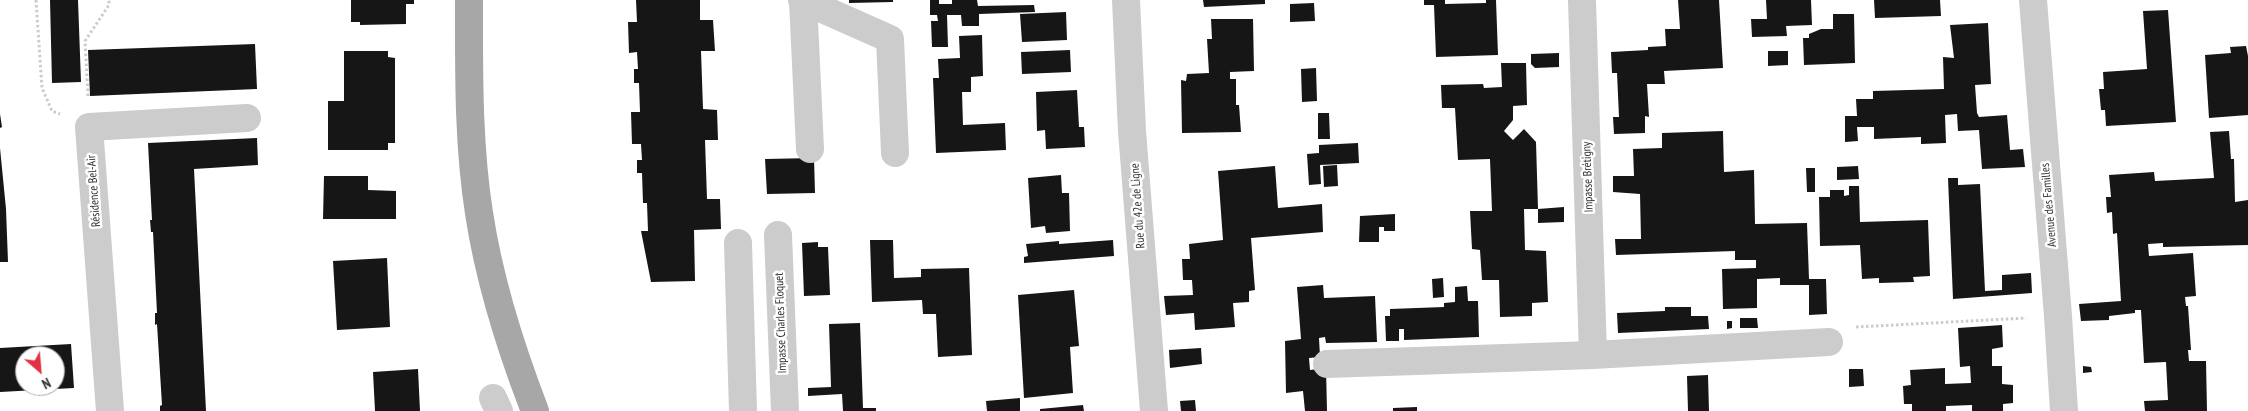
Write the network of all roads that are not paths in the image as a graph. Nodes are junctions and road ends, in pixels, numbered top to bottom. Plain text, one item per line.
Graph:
1 (469, 0) edge
2 (802, 0) edge
3 (1126, 0) edge
4 (1582, 0) edge
5 (2033, 0) edge
6 (247, 118) dead end
7 (810, 149) dead end
8 (895, 153) dead end
9 (778, 235) dead end
10 (738, 243) dead end
11 (1829, 342) road end
12 (1593, 355) junction
13 (1327, 364) dead end
14 (101, 411) edge
15 (110, 411) edge
16 (535, 411) edge
17 (743, 411) edge
18 (785, 411) edge
19 (1154, 411) edge
20 (2064, 411) edge

1 - 16 main road
2 - 7 street
2 - 8 street
3 - 19 street, Rue du 42e de Ligne
4 - 12 street, Impasse Brétigny
5 - 20 street, Avenue des Familles
6 - 15 street, Résidence Bel-Air
9 - 18 street, Impasse Charles Floquet
10 - 17 street
11 - 12 street
12 - 13 street
14 - 15 street

